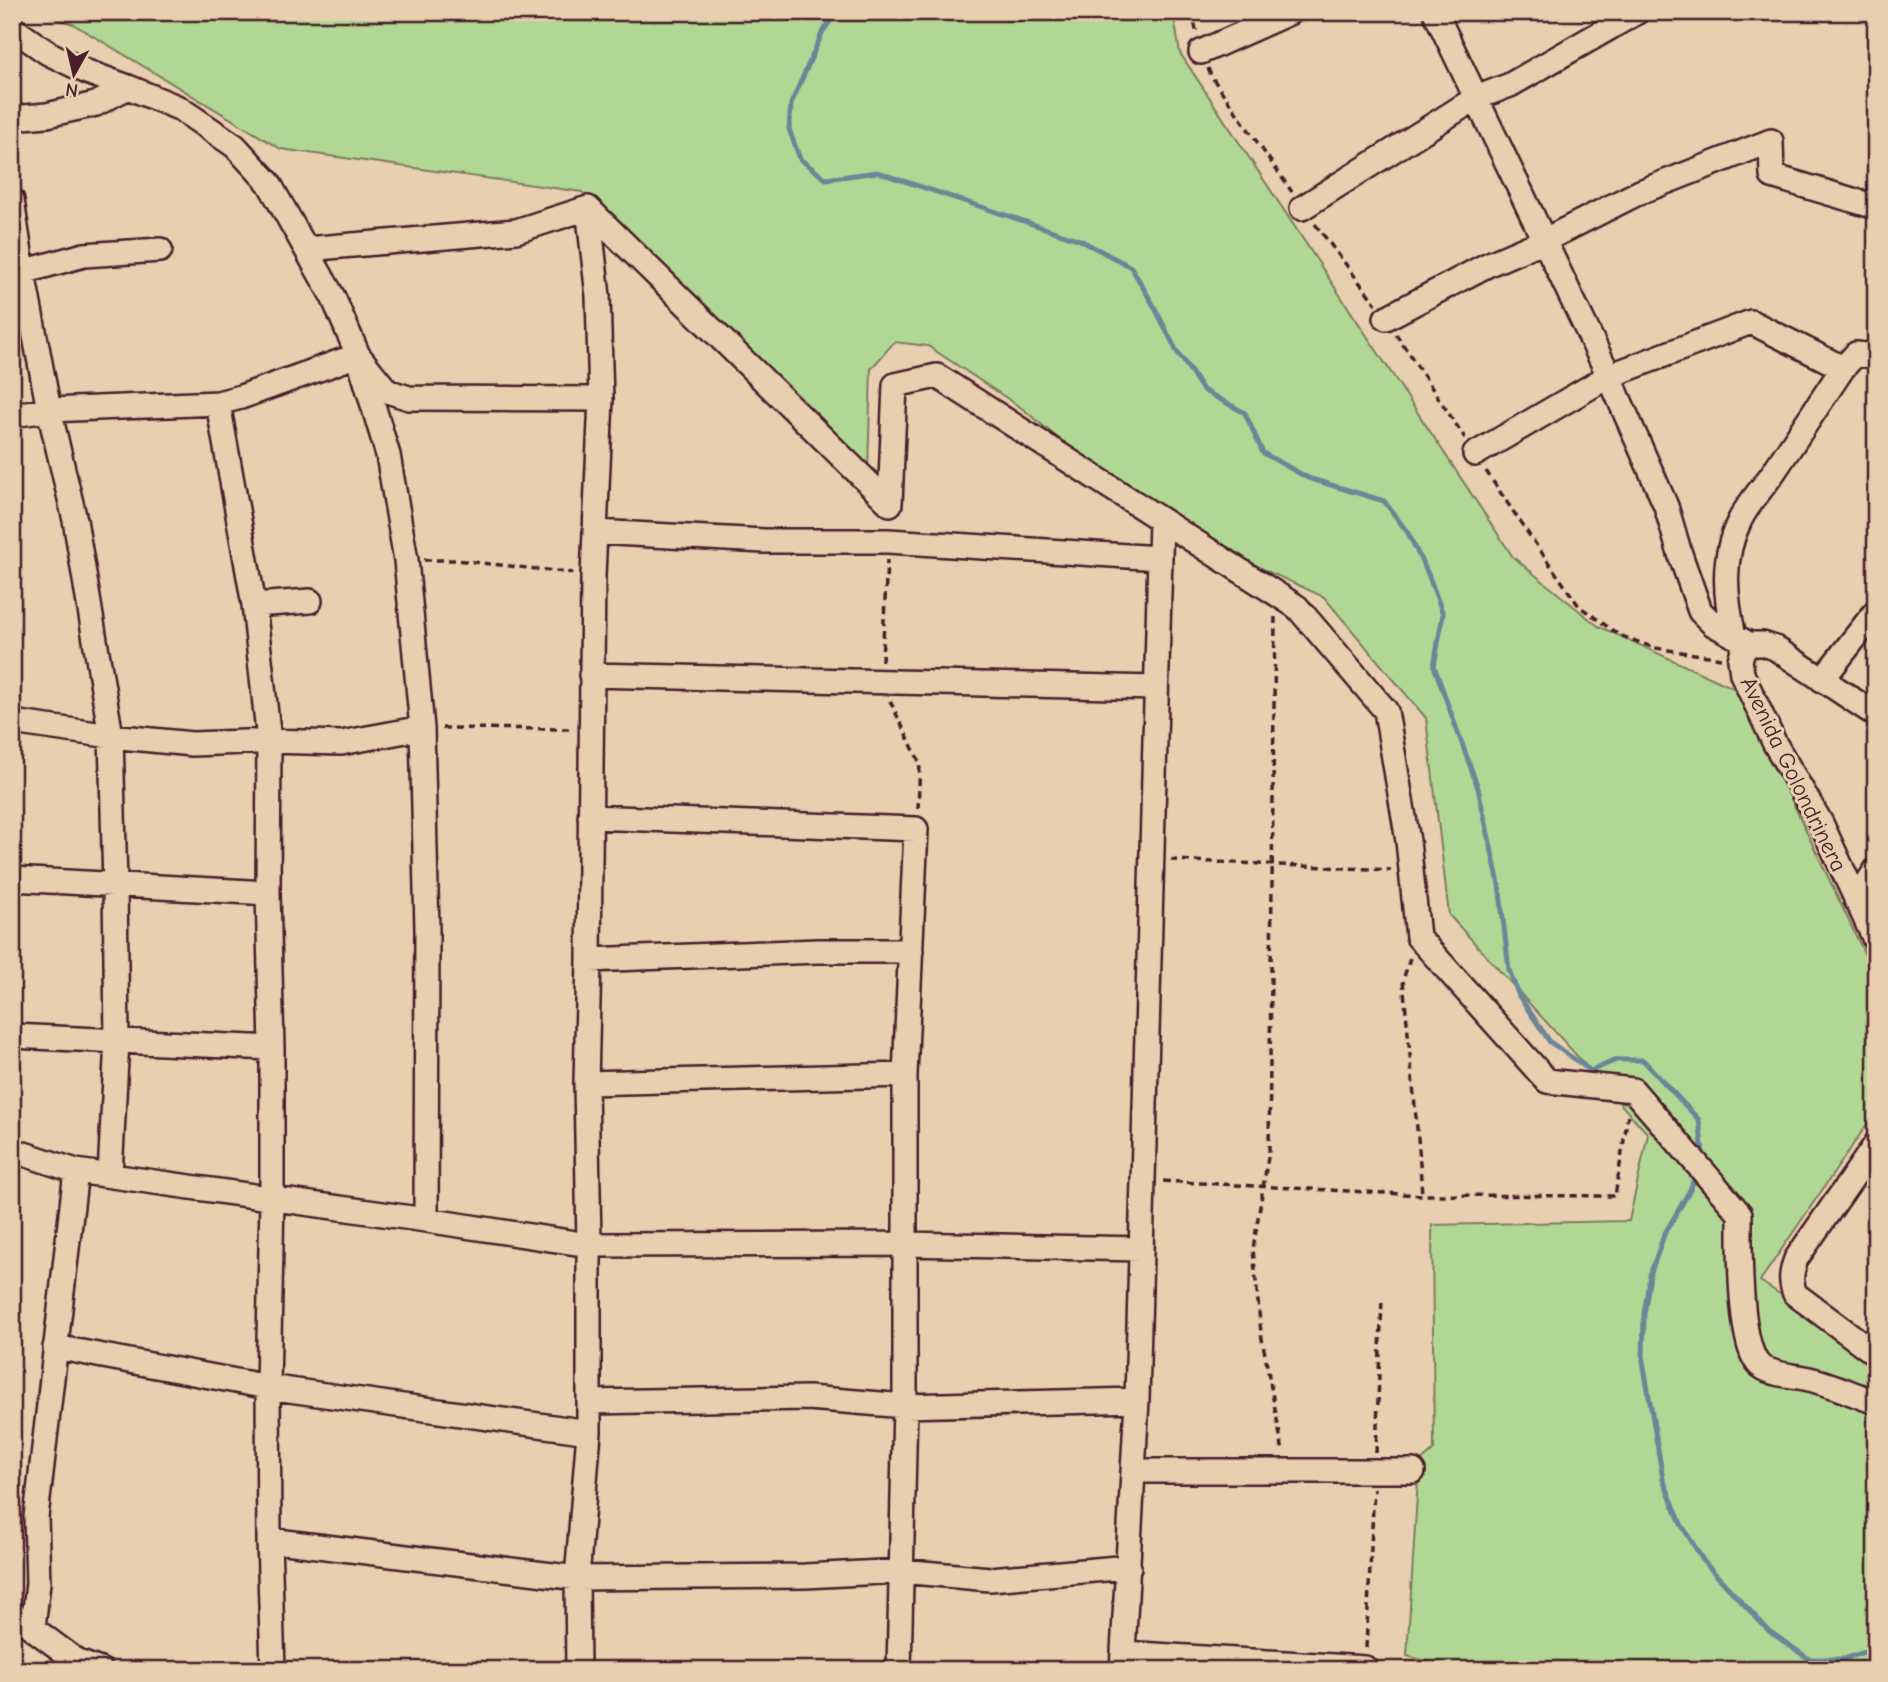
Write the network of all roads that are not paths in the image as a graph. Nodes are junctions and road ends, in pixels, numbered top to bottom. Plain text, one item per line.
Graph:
1 (1291, 12) edge
2 (1435, 12) edge
3 (1637, 12) edge
4 (12, 28) edge
5 (1201, 52) road end
6 (128, 87) junction
7 (1476, 98) junction
8 (12, 118) edge
9 (12, 200) edge
10 (1876, 207) edge
11 (588, 208) junction
12 (1302, 208) road end
13 (1545, 240) junction
14 (306, 249) junction
15 (160, 250) dead end
16 (18, 274) edge
17 (1386, 318) road end
18 (358, 355) junction
19 (1876, 356) edge
20 (1843, 368) junction
21 (1609, 376) junction
22 (601, 399) junction
23 (218, 402) junction
24 (49, 410) junction
25 (12, 415) edge
26 (1475, 454) road end
27 (1161, 520) junction
28 (595, 532) junction
29 (1160, 558) junction
30 (310, 601) dead end
31 (254, 605) junction
32 (1876, 611) edge
33 (1741, 647) junction
34 (591, 675) junction
35 (1822, 680) junction
36 (1156, 688) junction
37 (1876, 715) edge
38 (12, 722) edge
39 (422, 728) junction
40 (111, 736) junction
41 (269, 741) junction
42 (590, 817) junction
43 (1876, 870) edge
44 (12, 879) edge
45 (115, 885) junction
46 (268, 893) junction
47 (1856, 900) junction
48 (1876, 942) edge
49 (911, 951) junction
50 (589, 960) junction
51 (12, 1036) edge
52 (117, 1040) junction
53 (272, 1048) junction
54 (905, 1075) junction
55 (586, 1083) junction
56 (1876, 1144) edge
57 (12, 1150) edge
58 (76, 1171) junction
59 (110, 1175) junction
60 (272, 1199) junction
61 (426, 1220) junction
62 (905, 1244) junction
63 (589, 1245) junction
64 (1141, 1249) junction
65 (55, 1347) junction
66 (1876, 1354) edge
67 (268, 1387) junction
68 (1137, 1400) junction
69 (589, 1402) junction
70 (1876, 1402) edge
71 (905, 1406) junction
72 (589, 1432) junction
73 (1134, 1471) junction
74 (1413, 1471) dead end
75 (269, 1540) junction
76 (1129, 1567) junction
77 (901, 1572) junction
78 (577, 1578) junction
79 (12, 1613) edge
80 (33, 1628) junction
81 (1123, 1661) edge
82 (1365, 1669) edge
83 (100, 1670) edge
84 (273, 1670) edge
85 (578, 1670) edge
86 (899, 1670) edge

1 - 5 street
2 - 7 street
3 - 7 street
4 - 6 street
6 - 8 street
6 - 14 street
7 - 12 street
7 - 13 street
9 - 16 street
10 - 13 street
11 - 14 street
11 - 22 street
11 - 27 street
13 - 17 street
13 - 21 street
14 - 18 street
15 - 16 street
16 - 24 street
18 - 22 street
18 - 23 street
18 - 39 street
19 - 20 street
20 - 21 street
20 - 33 street, Avenida Golondrinera
21 - 26 street
21 - 33 street
22 - 28 street
23 - 24 street
23 - 31 street
24 - 25 street
24 - 40 street
27 - 29 street
27 - 70 street
28 - 29 street
28 - 34 street
29 - 36 street
30 - 31 street
31 - 41 street
32 - 35 street
33 - 35 street
33 - 47 street, Avenida Golondrinera
34 - 36 street
34 - 42 street
35 - 37 street
36 - 64 street
38 - 40 street
39 - 41 street
39 - 61 street
40 - 41 street
40 - 45 street
41 - 46 street
42 - 49 street
42 - 50 street
43 - 47 street
44 - 45 street
45 - 46 street
45 - 52 street
46 - 53 street
47 - 48 street, Avenida Golondrinera
49 - 50 street
49 - 54 street
50 - 55 street
51 - 52 street
52 - 53 street
52 - 59 street
53 - 60 street
54 - 55 street
54 - 62 street
55 - 63 street
56 - 66 street
57 - 58 street
58 - 59 street
58 - 65 street
59 - 60 street
60 - 61 street
60 - 67 street
61 - 63 street
62 - 63 street
62 - 64 street
62 - 71 street
63 - 69 street
64 - 68 street
65 - 67 street
65 - 80 street
67 - 72 street
67 - 75 street
68 - 71 street
68 - 73 street
69 - 71 street
69 - 72 street
71 - 77 street
72 - 78 street
73 - 74 street
73 - 76 street
75 - 78 street
75 - 84 street
76 - 77 street
76 - 81 street
77 - 78 street
77 - 86 street
78 - 85 street
79 - 80 street
80 - 83 street
81 - 82 street

